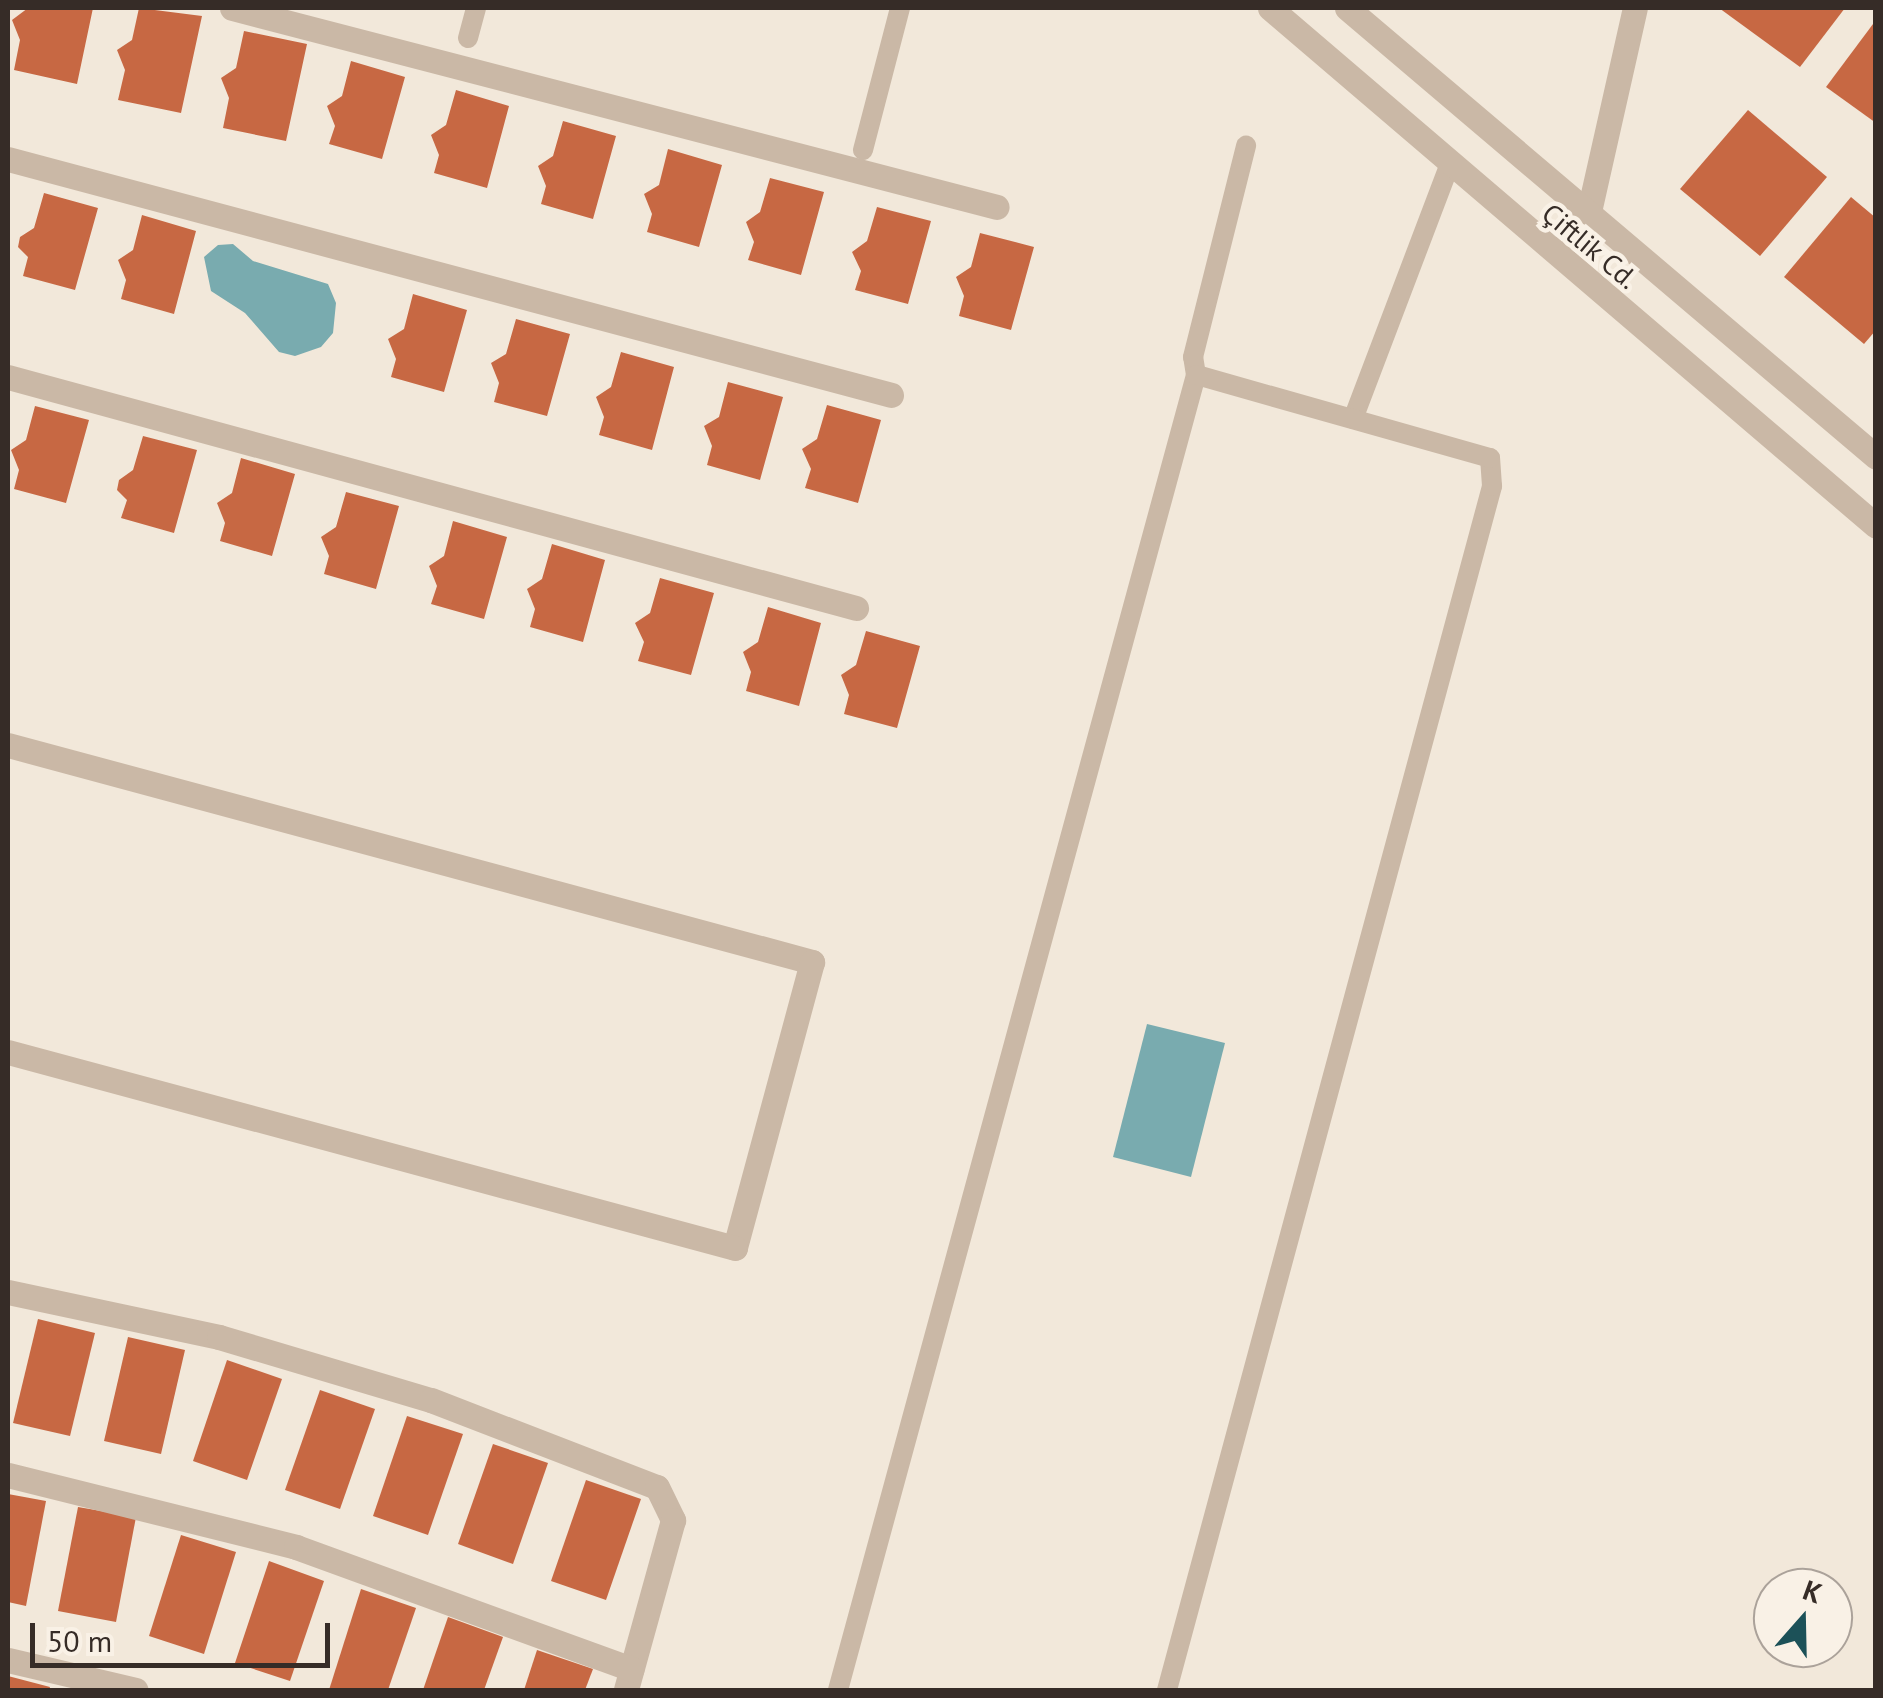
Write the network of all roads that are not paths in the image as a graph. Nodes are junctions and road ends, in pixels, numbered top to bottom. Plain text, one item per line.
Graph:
1 (232, 8) edge
2 (476, 8) edge
3 (900, 8) edge
4 (1270, 8) edge
5 (1348, 8) edge
6 (1635, 8) edge
7 (468, 38) dead end
8 (1246, 146) dead end
9 (863, 150) dead end
10 (8, 160) edge
11 (1449, 166) junction
12 (997, 208) dead end
13 (1588, 216) junction
14 (1196, 375) junction
15 (8, 377) edge
16 (890, 395) dead end
17 (1352, 420) junction
18 (1876, 457) edge
19 (1876, 526) edge
20 (856, 608) dead end
21 (8, 745) edge
22 (8, 1052) edge
23 (8, 1292) edge
24 (8, 1475) edge
25 (8, 1660) edge
26 (629, 1680) edge
27 (136, 1690) edge
28 (838, 1690) edge
29 (1167, 1690) edge

1 - 12 street
2 - 7 lane
3 - 9 lane
4 - 11 street, Çiftlik Cd.
5 - 13 street, Çiftlik Cd.
6 - 13 street
8 - 14 lane
10 - 16 street
11 - 17 lane
11 - 19 street, Çiftlik Cd.
13 - 18 street, Çiftlik Cd.
14 - 17 lane
14 - 28 lane
15 - 20 street
17 - 29 lane
21 - 22 street
23 - 26 street
24 - 26 street
25 - 27 street

